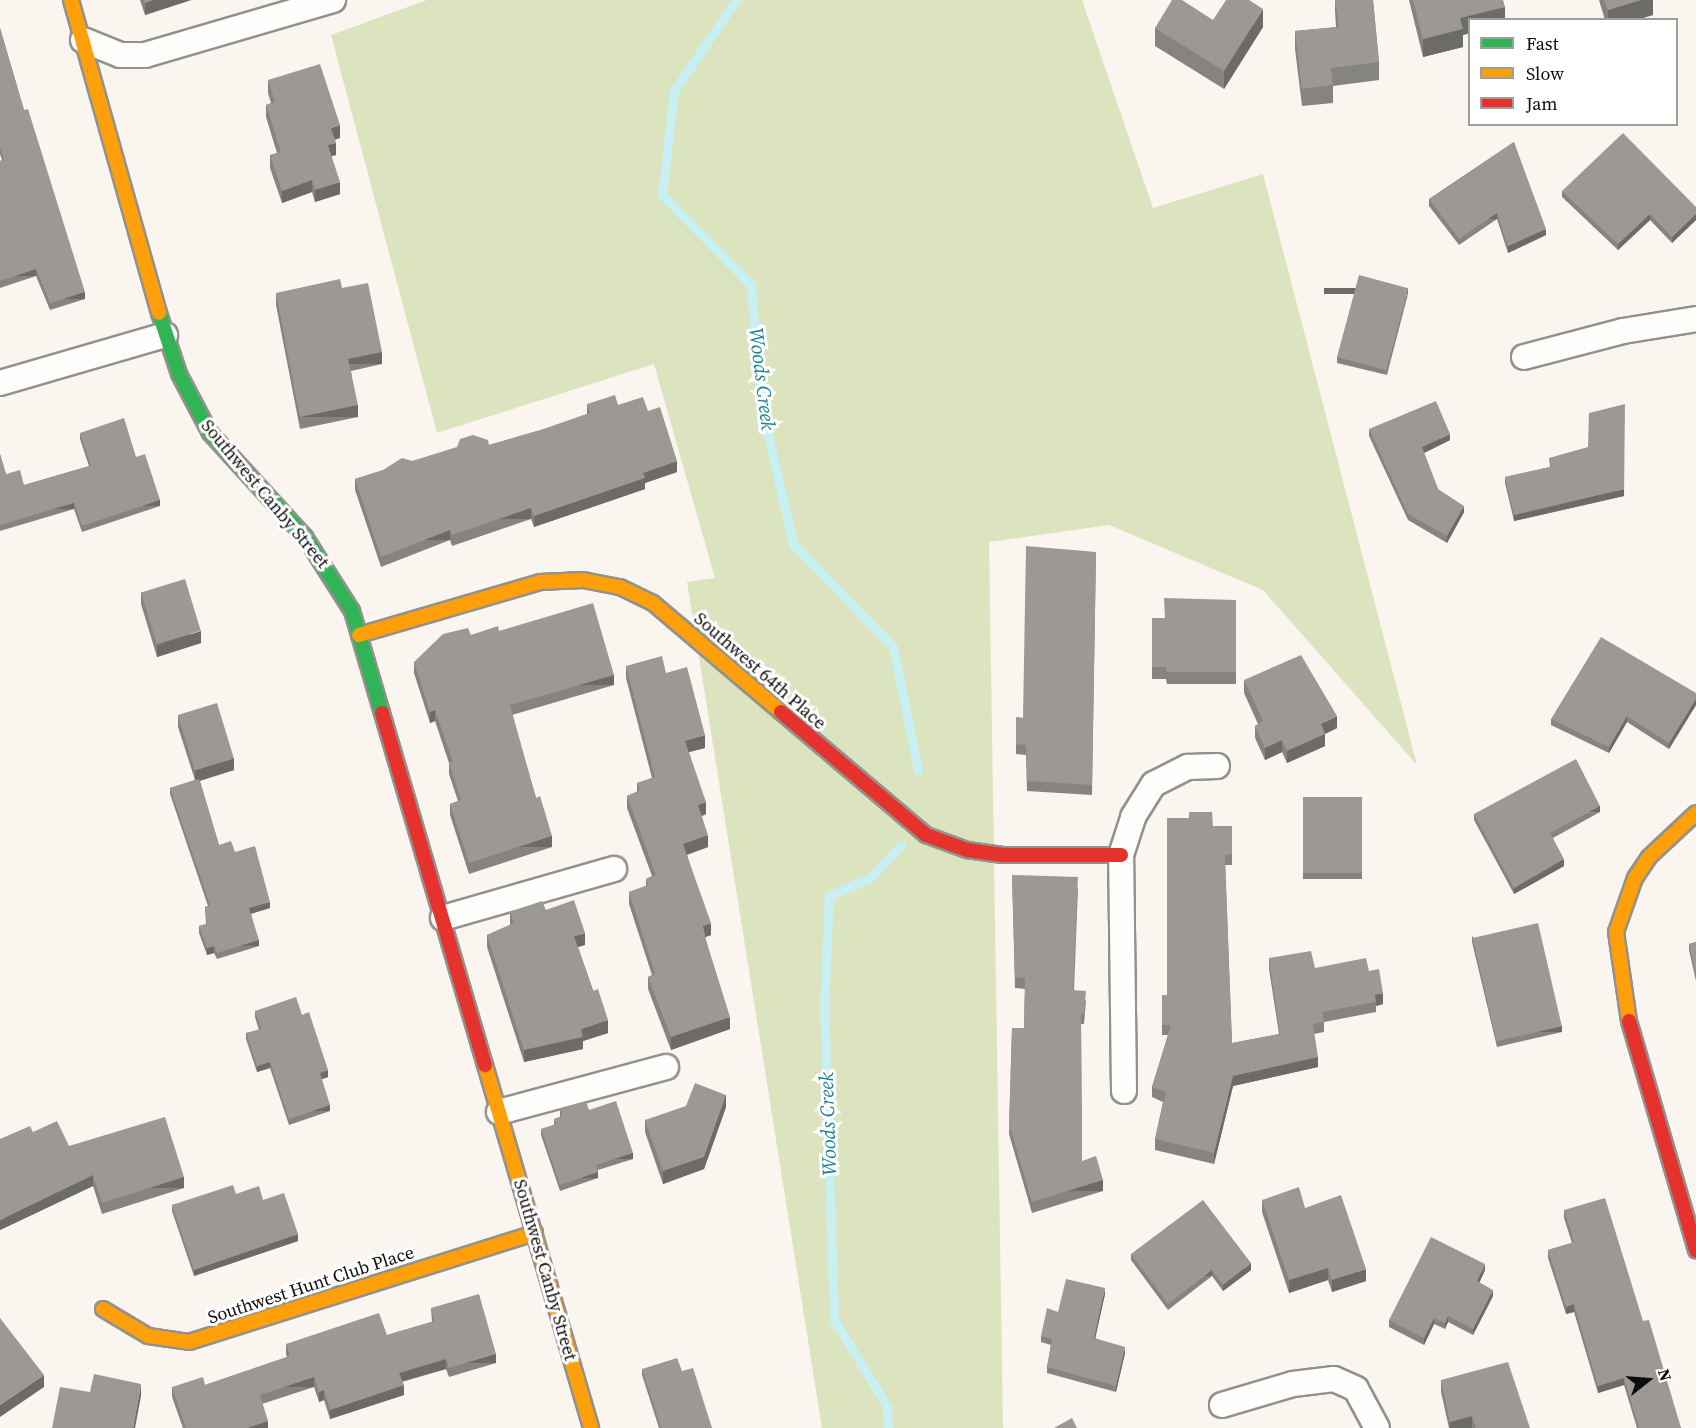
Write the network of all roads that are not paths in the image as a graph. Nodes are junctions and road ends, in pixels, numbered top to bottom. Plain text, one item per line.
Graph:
1 (71, 0) edge
2 (333, 0) edge
3 (83, 40) junction
4 (1696, 320) edge
5 (165, 335) junction
6 (1524, 357) dead end
7 (0, 383) edge
8 (359, 635) junction
9 (1217, 766) dead end
10 (1696, 813) edge
11 (1121, 855) junction
12 (614, 868) dead end
13 (443, 918) junction
14 (666, 1067) dead end
15 (1124, 1091) dead end
16 (500, 1112) junction
17 (535, 1233) junction
18 (1696, 1250) edge
19 (103, 1309) dead end
20 (1222, 1406) dead end
21 (591, 1428) edge
22 (1377, 1428) edge

1 - 3 street, Southwest Canby Street
2 - 3 street
3 - 5 street, Southwest Canby Street
4 - 6 street
5 - 7 street
5 - 8 street, Southwest Canby Street
8 - 11 street, Southwest 64th Place
8 - 13 street, Southwest Canby Street
9 - 11 street
10 - 18 street
11 - 15 street
12 - 13 street
13 - 16 street, Southwest Canby Street
14 - 16 street
16 - 17 street, Southwest Canby Street
17 - 19 street, Southwest Hunt Club Place
17 - 21 street, Southwest Canby Street
20 - 22 street

